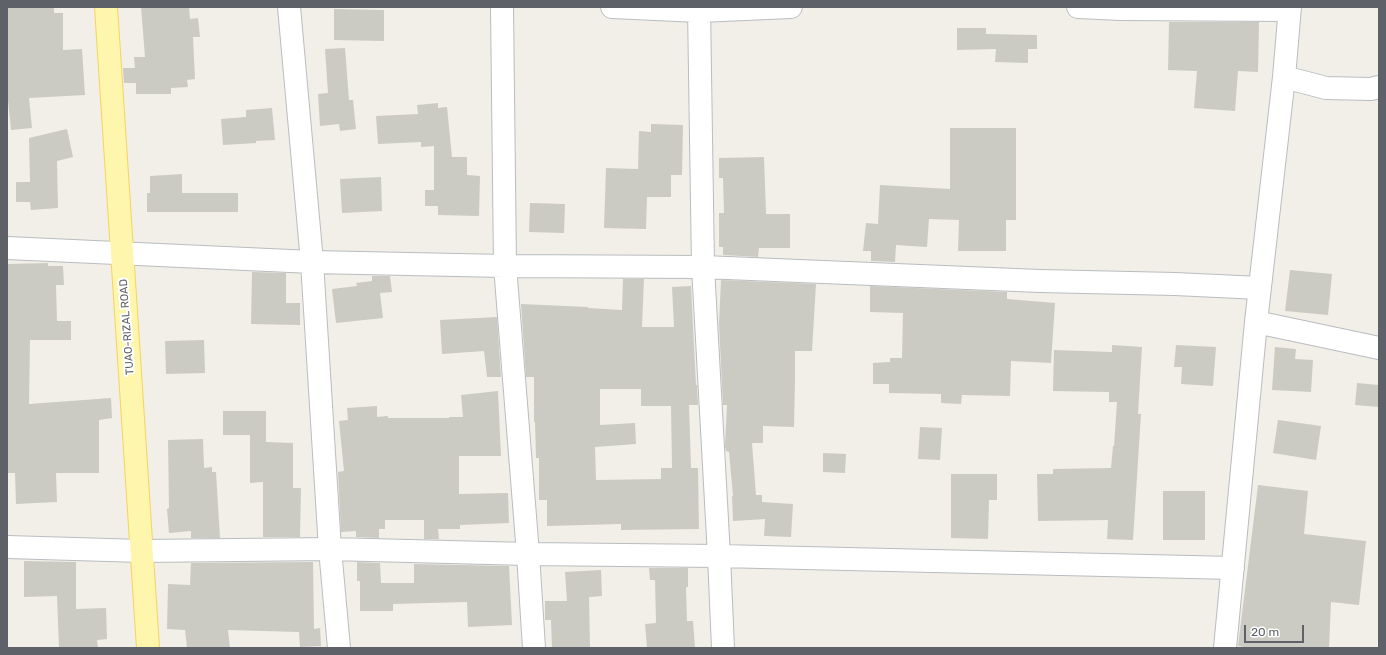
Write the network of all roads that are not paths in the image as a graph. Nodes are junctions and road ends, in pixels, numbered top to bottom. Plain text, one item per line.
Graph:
1 (106, 7) edge
2 (289, 7) edge
3 (502, 7) edge
4 (612, 7) edge
5 (791, 7) edge
6 (1078, 7) edge
7 (1290, 8) edge
8 (699, 9) edge
9 (1284, 77) junction
10 (1379, 87) edge
11 (7, 248) edge
12 (123, 253) junction
13 (312, 262) junction
14 (504, 266) junction
15 (703, 267) junction
16 (1260, 288) junction
17 (1256, 322) junction
18 (1379, 348) edge
19 (7, 547) edge
20 (330, 549) junction
21 (142, 550) junction
22 (528, 554) junction
23 (719, 556) junction
24 (1233, 568) junction
25 (148, 648) edge
26 (339, 648) edge
27 (534, 648) edge
28 (723, 648) edge
29 (1225, 648) edge

1 - 12 main road, TUAO-RIZAL ROAD
2 - 13 street
3 - 14 street
4 - 8 street
5 - 8 street
6 - 7 street
7 - 9 street
8 - 15 street
9 - 10 street
9 - 16 street
11 - 12 street
12 - 13 street
12 - 21 main road, TUAO-RIZAL ROAD
13 - 14 street
13 - 20 street
14 - 15 street
14 - 22 street
15 - 16 street
15 - 23 street
16 - 17 street
17 - 18 street
17 - 24 street
19 - 21 street
20 - 21 street
20 - 22 street
20 - 26 street
21 - 25 main road, TUAO-RIZAL ROAD
22 - 23 street
22 - 27 street
23 - 24 street
23 - 28 street
24 - 29 street

